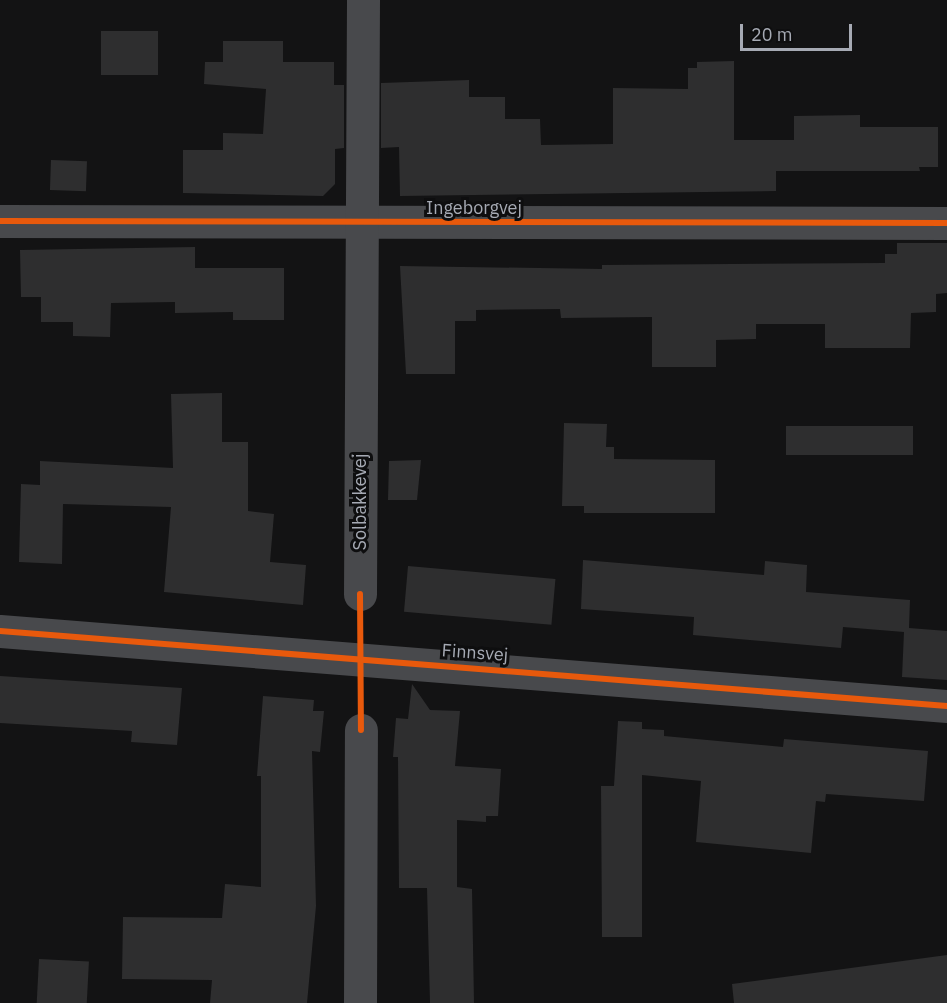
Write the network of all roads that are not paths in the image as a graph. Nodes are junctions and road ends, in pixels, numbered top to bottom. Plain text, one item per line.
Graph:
1 (363, 0) edge
2 (0, 221) edge
3 (362, 223) junction
4 (947, 223) edge
5 (360, 594) dead end
6 (0, 631) edge
7 (947, 706) edge
8 (361, 730) dead end
9 (360, 1003) edge

1 - 3 street, Solbakkevej
2 - 3 street, Ingeborgvej
3 - 4 street, Ingeborgvej
3 - 5 street, Solbakkevej
6 - 7 street, Finnsvej
8 - 9 street

